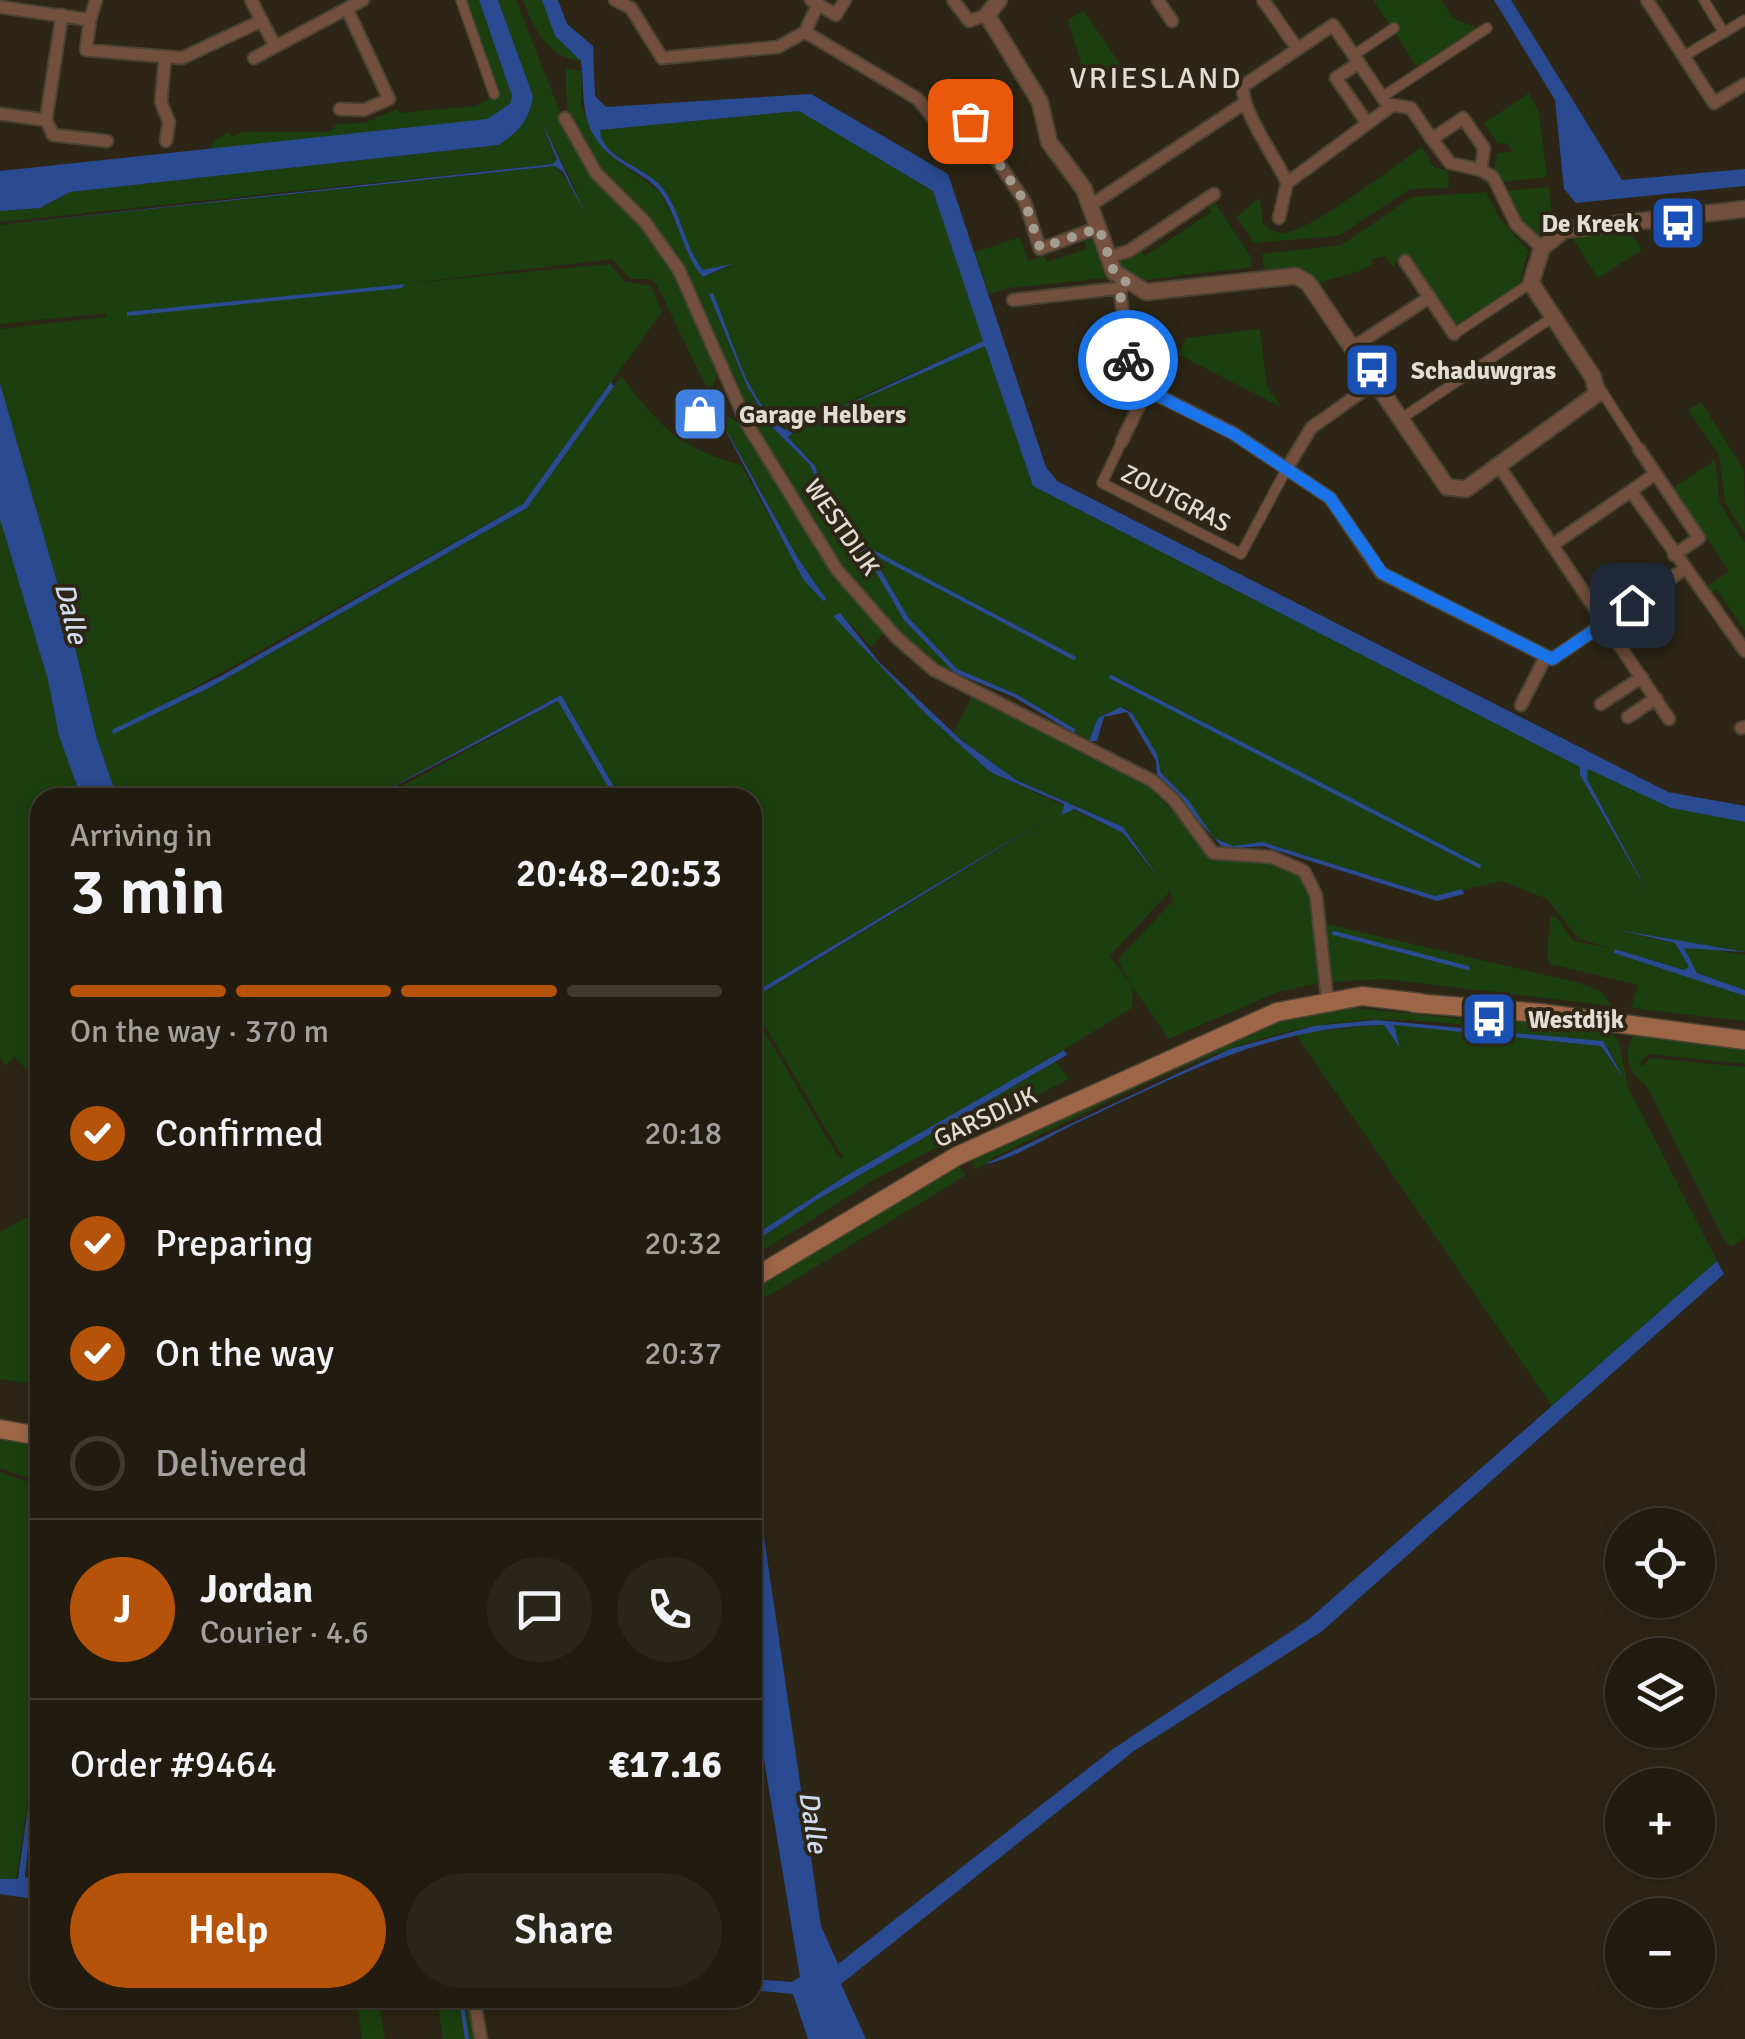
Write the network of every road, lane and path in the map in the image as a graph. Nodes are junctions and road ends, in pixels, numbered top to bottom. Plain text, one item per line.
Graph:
1 (96, 0) edge
2 (251, 0) edge
3 (363, 0) edge
4 (461, 0) edge
5 (615, 0) edge
6 (845, 0) edge
7 (953, 0) edge
8 (998, 0) edge
9 (1158, 0) edge
10 (1263, 0) edge
11 (1647, 0) edge
12 (1704, 0) edge
13 (814, 2) edge
14 (0, 7) edge
15 (346, 9) junction
16 (62, 14) junction
17 (987, 15) junction
18 (90, 20) junction
19 (1745, 20) edge
20 (261, 21) junction
21 (1172, 21) dead end
22 (1394, 28) dead end
23 (1487, 28) dead end
24 (805, 32) junction
25 (1724, 33) junction
26 (275, 46) junction
27 (1297, 48) junction
28 (1684, 56) junction
29 (165, 58) junction
30 (254, 58) dead end
31 (1356, 59) junction
32 (1745, 84) edge
33 (494, 94) dead end
34 (1385, 101) junction
35 (1242, 104) junction
36 (340, 109) dead end
37 (0, 114) edge
38 (564, 118) dead end
39 (46, 120) junction
40 (1367, 123) junction
41 (1432, 139) junction
42 (106, 141) dead end
43 (166, 141) dead end
44 (1482, 170) junction
45 (1286, 184) junction
46 (1214, 194) dead end
47 (1091, 205) junction
48 (1745, 209) edge
49 (1279, 218) dead end
50 (1099, 228) junction
51 (1542, 248) junction
52 (1108, 258) junction
53 (1405, 261) dead end
54 (1530, 283) junction
55 (1123, 286) junction
56 (1430, 297) junction
57 (1013, 300) dead end
58 (1554, 317) junction
59 (1454, 334) joint
60 (1350, 349) junction
61 (1374, 384) junction
62 (1597, 385) junction
63 (1146, 389) junction
64 (1399, 420) junction
65 (1122, 441) joint
66 (1639, 448) joint
67 (1499, 466) junction
68 (1286, 470) junction
69 (1655, 474) junction
70 (1630, 491) junction
71 (1554, 544) junction
72 (1674, 555) junction
73 (1683, 570) junction
74 (1606, 622) junction
75 (1745, 652) edge
76 (1546, 656) junction
77 (1642, 677) junction
78 (1656, 698) junction
79 (1522, 704) dead end
80 (1601, 704) dead end
81 (1628, 718) dead end
82 (1669, 719) dead end
83 (1327, 1003) junction
84 (1745, 1040) edge
85 (762, 1273) edge
86 (0, 1429) edge
87 (30, 1434) edge
88 (476, 2008) edge
89 (481, 2039) edge

1 - 18 street
2 - 20 street
3 - 15 street
4 - 33 street
5 - 24 street
6 - 13 street
7 - 17 street
8 - 17 street
9 - 21 street
10 - 27 street
11 - 28 street
12 - 25 street
13 - 24 street
14 - 16 street
15 - 26 street
15 - 36 street
16 - 18 street
16 - 39 street
17 - 47 street
18 - 29 street
19 - 25 street
20 - 26 street
20 - 29 street
22 - 31 street
23 - 34 street
24 - 50 street
25 - 28 street
26 - 30 street
27 - 31 street
27 - 35 street
28 - 32 street
29 - 43 street
31 - 34 street
31 - 40 street
34 - 40 street
34 - 41 street
35 - 45 street
35 - 47 street
37 - 39 street
38 - 83 street, WESTDIJK
39 - 42 street
40 - 45 street
41 - 44 street
41 - 44 street
44 - 51 street
45 - 49 street
46 - 52 street
47 - 50 street
48 - 51 street
50 - 52 street
51 - 54 street
52 - 55 street
53 - 56 street
54 - 58 street
54 - 59 street
55 - 57 street
55 - 60 street
55 - 63 street
56 - 59 street
56 - 60 street
58 - 62 street
58 - 64 street
60 - 61 street
61 - 64 street
61 - 68 street
62 - 66 street
62 - 67 street
63 - 65 street
63 - 68 street
64 - 67 street
65 - 68 street, ZOUTGRAS
66 - 69 street
67 - 71 street
68 - 76 street
69 - 70 street
69 - 72 street
70 - 71 street
70 - 72 street
71 - 74 street
72 - 73 street
73 - 74 street
73 - 75 street
74 - 76 street
74 - 77 street
76 - 79 street
77 - 78 street
77 - 80 street
78 - 81 street
78 - 82 street
83 - 84 main road
83 - 85 main road, GARSDIJK
86 - 87 main road
88 - 89 street

